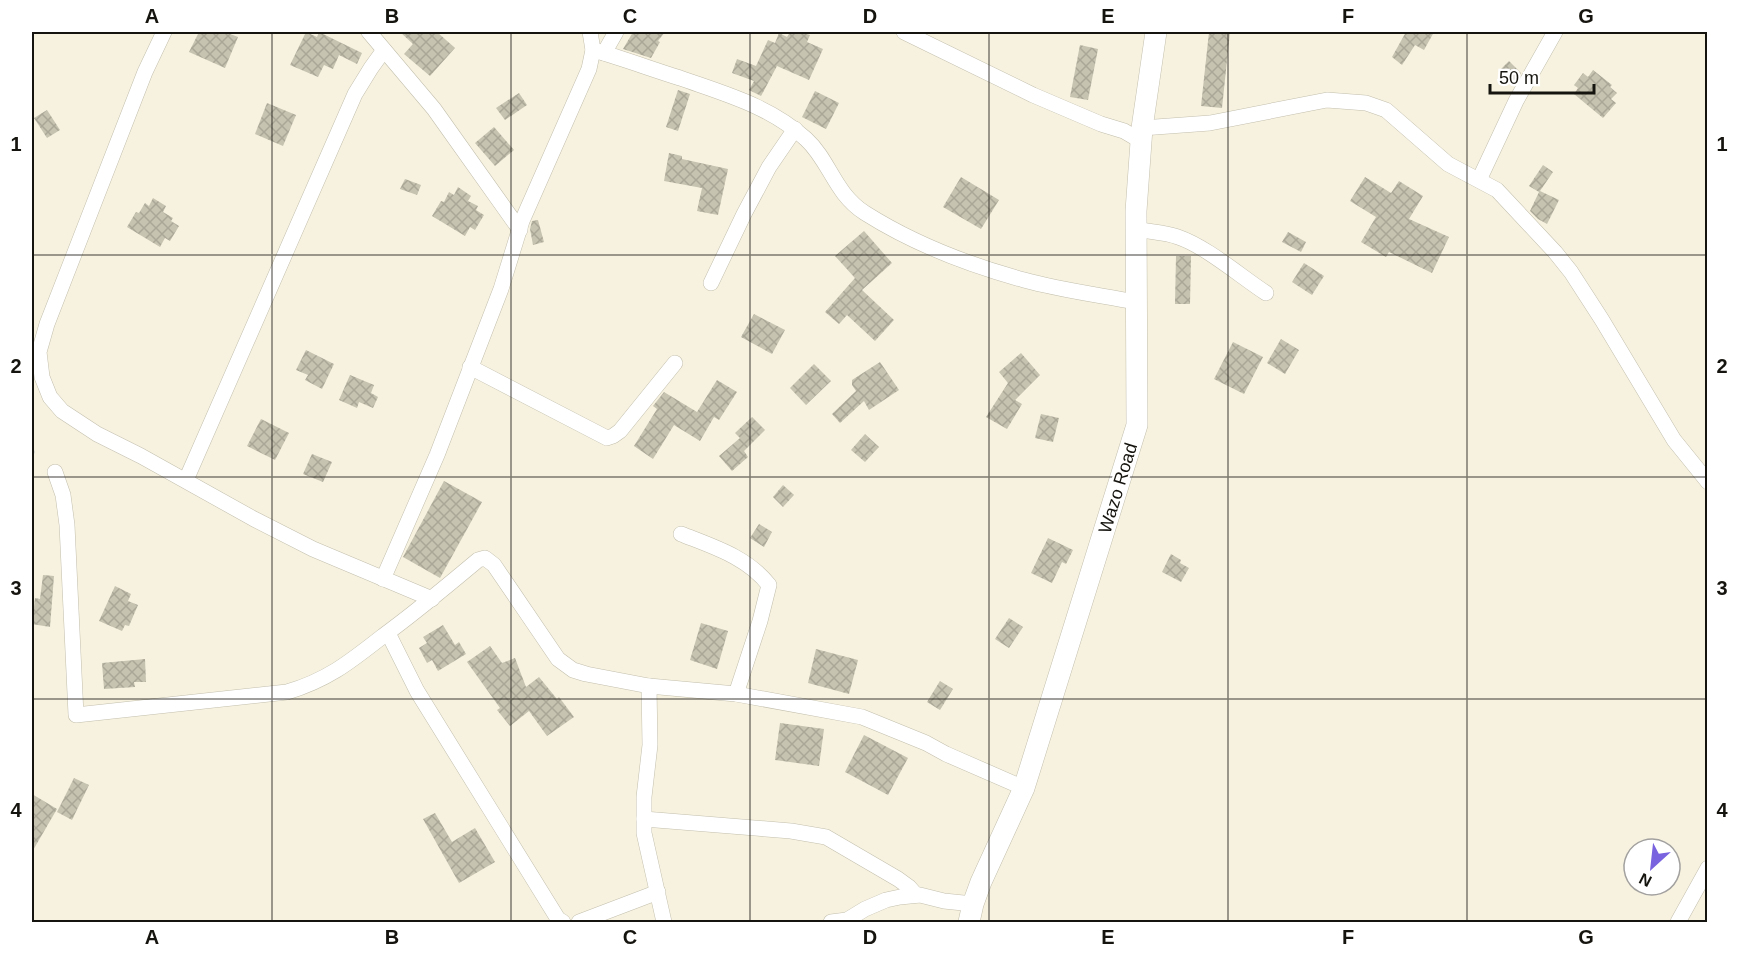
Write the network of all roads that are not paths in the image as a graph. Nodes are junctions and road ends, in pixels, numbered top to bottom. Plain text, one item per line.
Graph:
1 (164, 32) edge
2 (369, 32) edge
3 (590, 32) edge
4 (616, 32) edge
5 (903, 32) edge
6 (1156, 32) edge
7 (1556, 32) edge
8 (384, 50) junction
9 (599, 51) junction
10 (795, 129) junction
11 (1141, 134) junction
12 (1479, 180) junction
13 (1136, 229) junction
14 (520, 230) junction
15 (711, 284) dead end
16 (1266, 293) dead end
17 (1136, 302) junction
18 (675, 363) dead end
19 (470, 367) junction
20 (55, 471) dead end
21 (186, 480) junction
22 (1707, 482) edge
23 (681, 534) dead end
24 (383, 579) junction
25 (432, 599) junction
26 (388, 633) junction
27 (649, 686) junction
28 (735, 694) junction
29 (1024, 788) junction
30 (644, 819) junction
31 (1707, 868) edge
32 (657, 892) junction
33 (916, 895) junction
34 (971, 913) edge
35 (562, 922) edge
36 (579, 922) edge
37 (664, 922) edge
38 (831, 922) edge
39 (1678, 922) edge

1 - 21 street
2 - 8 street
3 - 9 street
4 - 9 street
5 - 11 street
6 - 11 main road, Wazo Road
7 - 12 street
8 - 14 street
8 - 21 street
9 - 10 street
9 - 14 street
10 - 15 street
10 - 17 street
11 - 12 street
11 - 13 main road, Wazo Road
12 - 22 street
13 - 16 street
13 - 17 main road, Wazo Road
14 - 19 street
17 - 29 main road, Wazo Road
18 - 19 street
19 - 24 street
20 - 26 street
21 - 24 street
23 - 28 street
24 - 25 street
25 - 26 street
25 - 27 street
26 - 35 street
27 - 28 street
27 - 30 street
28 - 29 street
29 - 34 main road, Wazo Road
30 - 32 street
30 - 33 street
31 - 39 street
32 - 36 street
32 - 37 street
33 - 34 street
33 - 38 street

